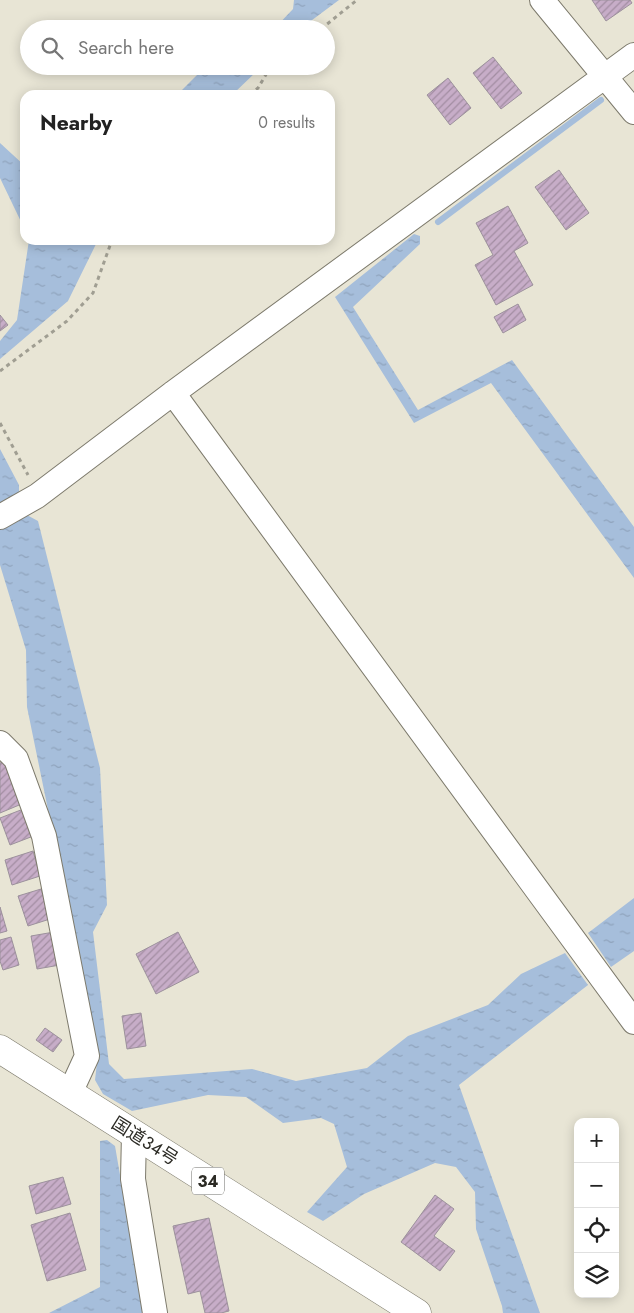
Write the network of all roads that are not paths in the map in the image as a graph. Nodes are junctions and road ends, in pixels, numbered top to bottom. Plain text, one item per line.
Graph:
1 (542, 0) edge
2 (634, 56) edge
3 (605, 77) junction
4 (634, 112) edge
5 (173, 393) junction
6 (0, 517) edge
7 (0, 742) edge
8 (634, 1022) edge
9 (0, 1049) edge
10 (70, 1093) junction
11 (134, 1134) junction
12 (155, 1313) edge
13 (417, 1313) edge

1 - 3 street
2 - 3 street
3 - 4 street
3 - 5 street
5 - 6 street
5 - 8 street
7 - 10 street
9 - 10 highway, 国道34号 / 34
10 - 11 highway, 国道34号 / 34
11 - 12 street
11 - 13 highway, 国道34号 / 34

